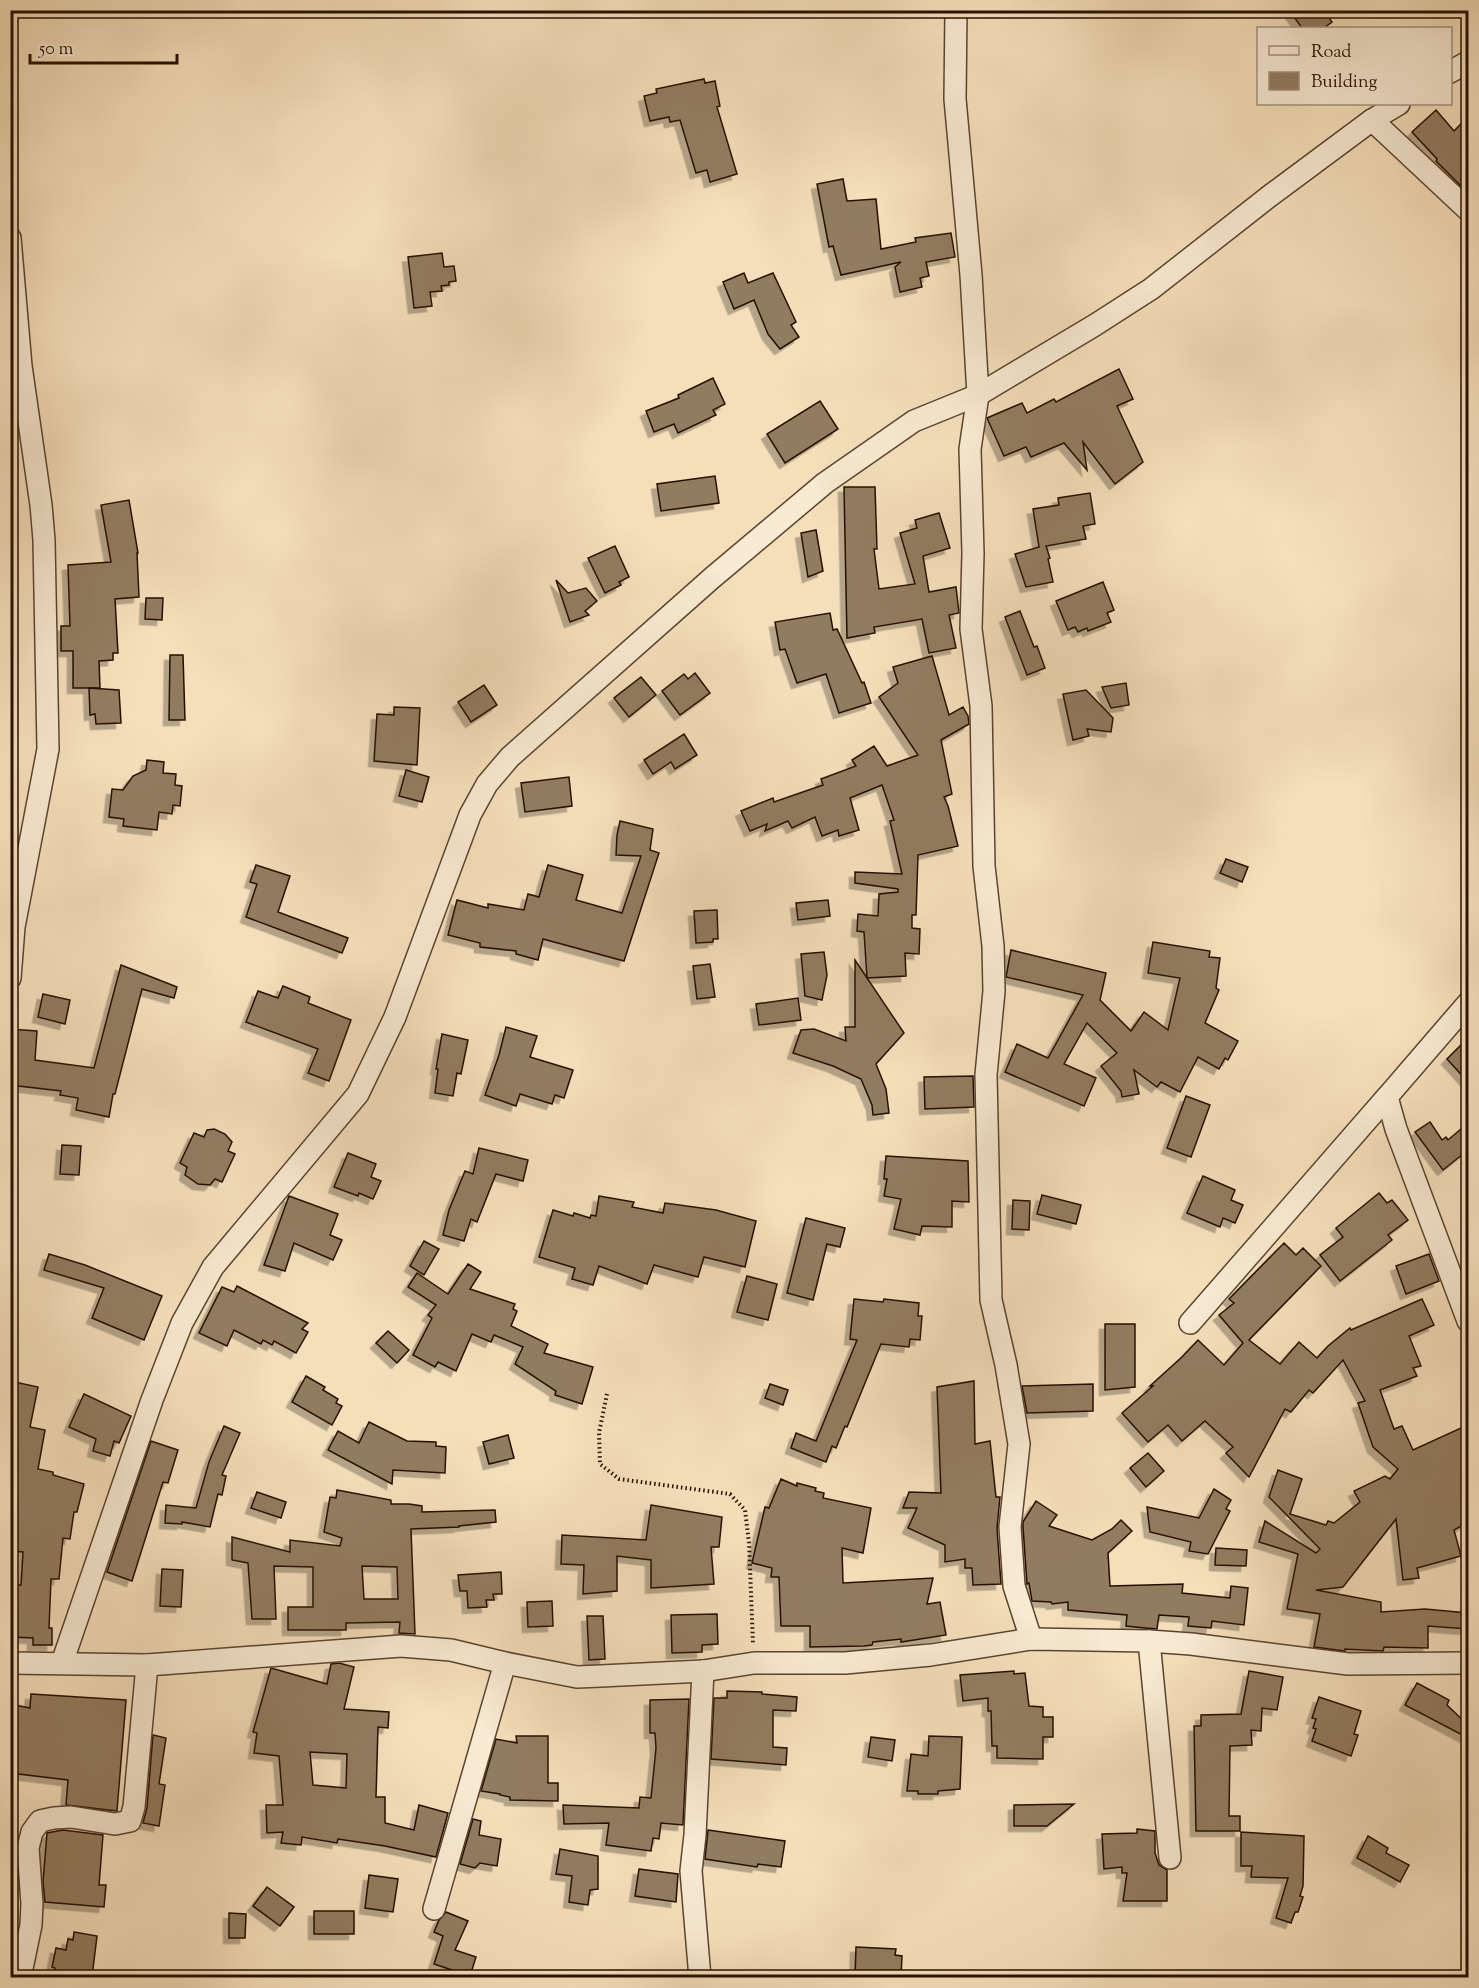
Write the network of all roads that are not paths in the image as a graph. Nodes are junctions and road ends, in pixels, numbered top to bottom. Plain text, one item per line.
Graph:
1 (956, 10) edge
2 (1468, 62) edge
3 (1452, 71) edge
4 (1397, 105) edge
5 (1372, 120) junction
6 (1468, 210) edge
7 (10, 238) edge
8 (978, 395) junction
9 (10, 978) edge
10 (1468, 1005) edge
11 (1388, 1098) junction
12 (1468, 1321) edge
13 (1190, 1323) dead end
14 (1031, 1639) junction
15 (1149, 1641) junction
16 (10, 1663) edge
17 (62, 1663) junction
18 (505, 1663) junction
19 (1468, 1663) edge
20 (147, 1665) junction
21 (703, 1671) junction
22 (1170, 1858) dead end
23 (434, 1909) dead end
24 (20, 1977) edge
25 (700, 1977) edge

1 - 8 street
2 - 3 street
4 - 5 street
5 - 6 street
5 - 8 street
7 - 9 street
8 - 14 street
8 - 17 street
10 - 11 street
11 - 12 street
11 - 13 street
14 - 15 street
14 - 21 street
15 - 19 street
15 - 22 street
16 - 17 street
17 - 20 street
18 - 20 street
18 - 21 street
18 - 23 street
20 - 24 street
21 - 25 street

